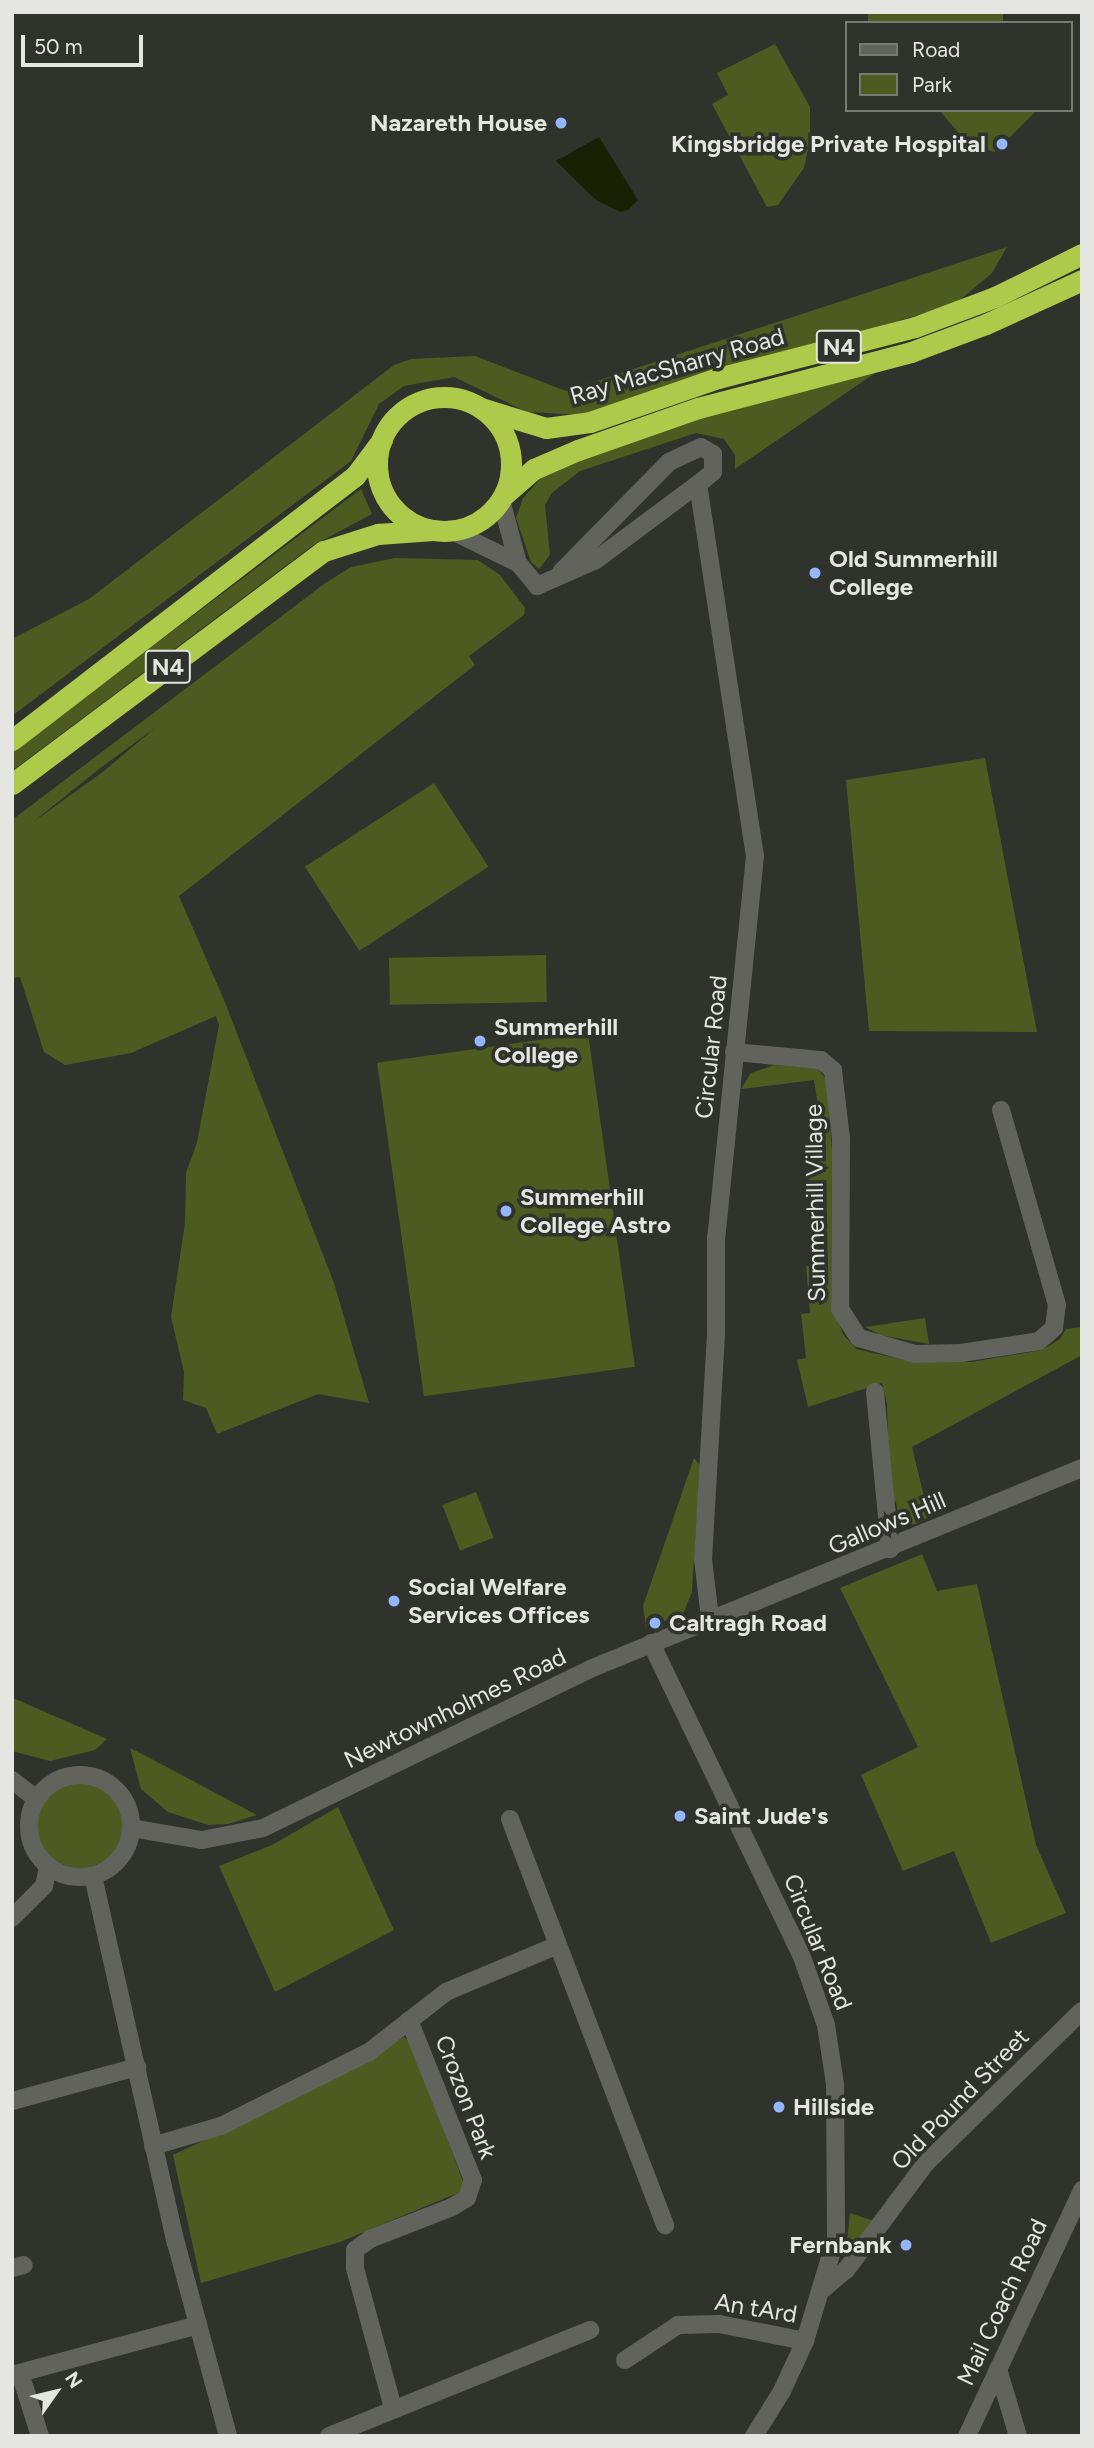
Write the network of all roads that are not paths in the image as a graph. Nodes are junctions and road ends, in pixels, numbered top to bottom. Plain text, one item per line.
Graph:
1 (1082, 254) edge
2 (1082, 280) edge
3 (481, 408) junction
4 (382, 440) junction
5 (698, 484) junction
6 (503, 497) junction
7 (442, 531) junction
8 (518, 563) junction
9 (561, 572) junction
10 (12, 740) edge
11 (12, 784) edge
12 (734, 1052) junction
13 (1001, 1110) dead end
14 (875, 1392) dead end
15 (1082, 1468) edge
16 (890, 1549) junction
17 (710, 1619) junction
18 (651, 1643) junction
19 (12, 1780) edge
20 (36, 1799) junction
21 (510, 1819) dead end
22 (131, 1828) junction
23 (48, 1867) junction
24 (93, 1876) junction
25 (12, 1918) edge
26 (558, 1945) junction
27 (1082, 2011) edge
28 (409, 2020) junction
29 (137, 2067) junction
30 (12, 2101) edge
31 (153, 2146) junction
32 (1082, 2190) edge
33 (665, 2225) dead end
34 (823, 2289) junction
35 (198, 2325) junction
36 (590, 2330) dead end
37 (805, 2341) junction
38 (625, 2360) dead end
39 (999, 2369) junction
40 (16, 2374) edge
41 (393, 2409) junction
42 (40, 2436) edge
43 (229, 2436) edge
44 (329, 2436) edge
45 (754, 2436) edge
46 (967, 2436) edge
47 (1018, 2436) edge

1 - 3 highway, Ray MacSharry Road / N4
2 - 6 highway, Ray MacSharry Road / N4
3 - 4 highway, N4
3 - 6 highway
4 - 7 highway
4 - 10 highway, N4
5 - 9 street
5 - 9 street
5 - 12 street, Circular Road
6 - 7 highway, N4
6 - 8 street
7 - 8 street
7 - 11 highway, N4
8 - 9 street
12 - 13 street, Summerhill Village
12 - 17 street, Circular Road
14 - 16 street
15 - 16 street, Gallows Hill
16 - 17 street, Gallows Hill
17 - 18 street, Newtownholmes Road
18 - 22 street, Newtownholmes Road
18 - 34 street, Circular Road
19 - 20 street
20 - 22 street
20 - 23 street
21 - 26 street
22 - 24 street
23 - 24 street
23 - 25 street
24 - 29 street
26 - 28 street, Crozon Park
26 - 33 street
27 - 34 street, Old Pound Street
28 - 31 street, Crozon Park
28 - 41 street, Crozon Park
29 - 30 street
29 - 31 street
31 - 35 street
32 - 39 street, Mail Coach Road
34 - 37 street, Circular Road
35 - 40 street
35 - 43 street
36 - 41 street
37 - 38 street, An tArd
37 - 45 street, Circular Road
39 - 46 street, Mail Coach Road
39 - 47 street
40 - 42 street
41 - 44 street

